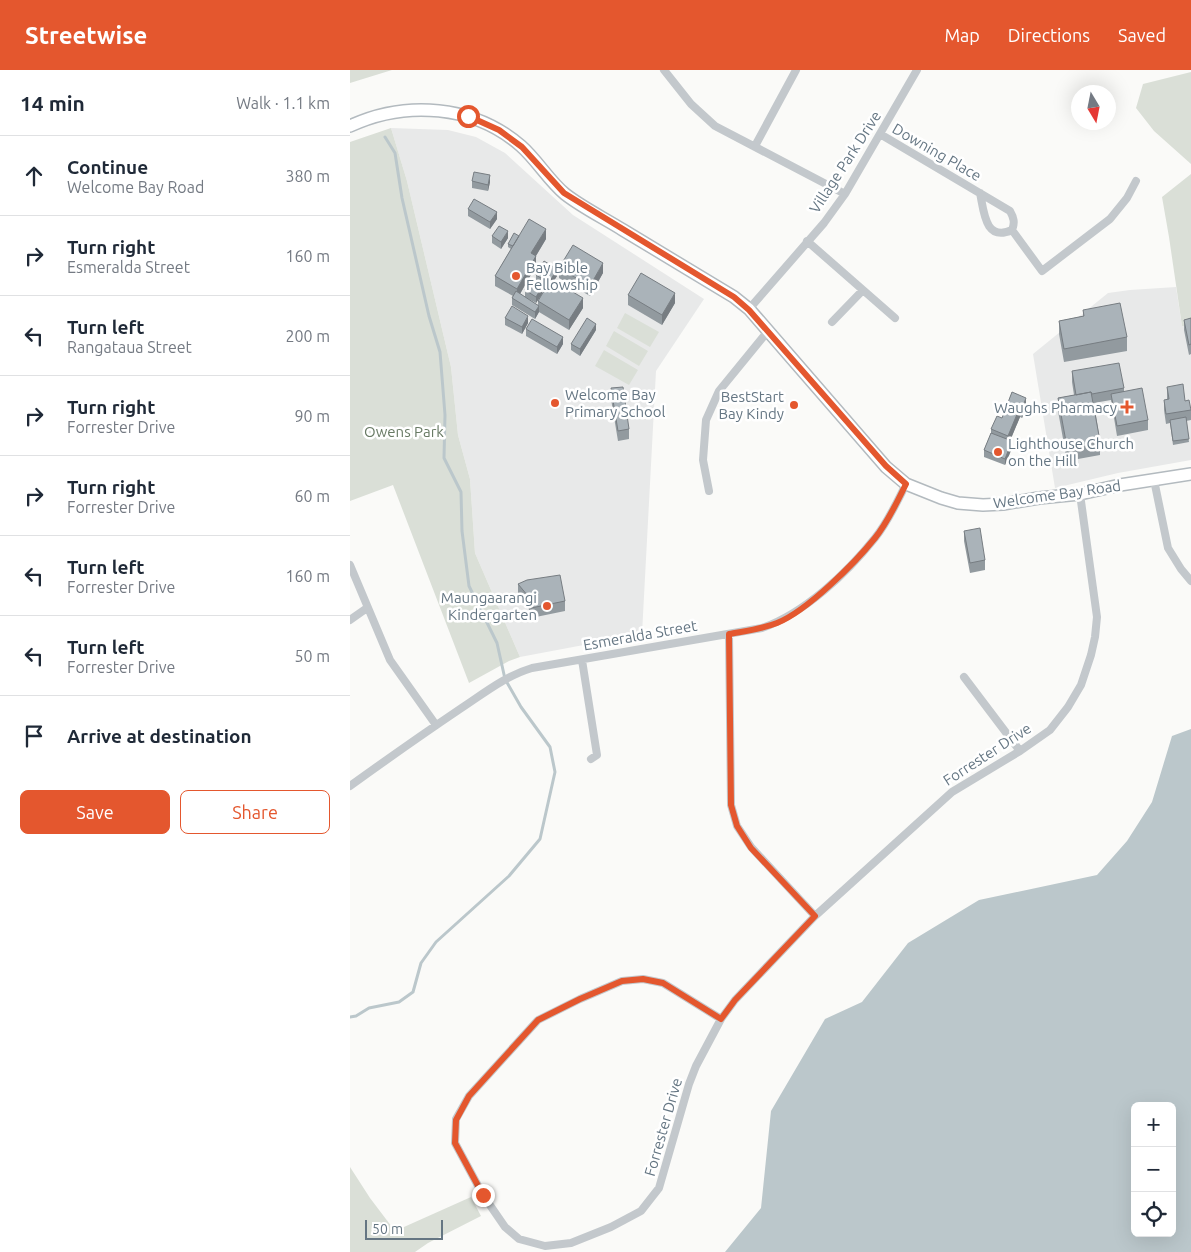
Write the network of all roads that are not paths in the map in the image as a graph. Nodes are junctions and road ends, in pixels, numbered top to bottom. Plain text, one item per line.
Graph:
1 (664, 70) edge
2 (796, 70) edge
3 (917, 70) edge
4 (671, 74) edge
5 (350, 126) edge
6 (880, 134) junction
7 (755, 146) junction
8 (1136, 181) dead end
9 (980, 193) junction
10 (845, 194) junction
11 (1012, 230) junction
12 (807, 241) junction
13 (863, 290) junction
14 (749, 310) junction
15 (895, 318) dead end
16 (832, 322) dead end
17 (768, 331) junction
18 (1191, 474) edge
19 (1154, 480) junction
20 (906, 484) junction
21 (709, 491) dead end
22 (1080, 494) junction
23 (350, 565) edge
24 (1191, 581) edge
25 (367, 608) junction
26 (350, 620) edge
27 (729, 634) junction
28 (582, 660) junction
29 (964, 677) dead end
30 (436, 725) junction
31 (1020, 751) junction
32 (591, 759) dead end
33 (350, 786) edge
34 (815, 916) junction
35 (721, 1019) junction

1 - 4 street
2 - 7 street
3 - 6 street, Village Park Drive
4 - 7 street
5 - 14 main road, Welcome Bay Road
6 - 9 street, Downing Place
6 - 10 street, Village Park Drive
7 - 10 street
8 - 11 street
9 - 11 street, Downing Place
9 - 11 street, Downing Place
10 - 12 street, Village Park Drive
12 - 13 street
12 - 14 street, Village Park Drive
13 - 15 street
13 - 16 street
14 - 17 main road, Welcome Bay Road
17 - 20 main road, Welcome Bay Road
17 - 21 street
18 - 19 main road, Welcome Bay Road
19 - 22 main road, Welcome Bay Road
19 - 24 street
20 - 22 main road, Welcome Bay Road
20 - 27 street, Esmeralda Street
22 - 31 street, Forrester Drive
23 - 25 street
25 - 26 street
25 - 30 street
27 - 28 street, Esmeralda Street
27 - 34 street
28 - 30 street, Esmeralda Street
28 - 32 street
29 - 31 street
30 - 33 street, Esmeralda Street
31 - 34 street, Forrester Drive
34 - 35 street, Forrester Drive
35 - 35 street, Forrester Drive

